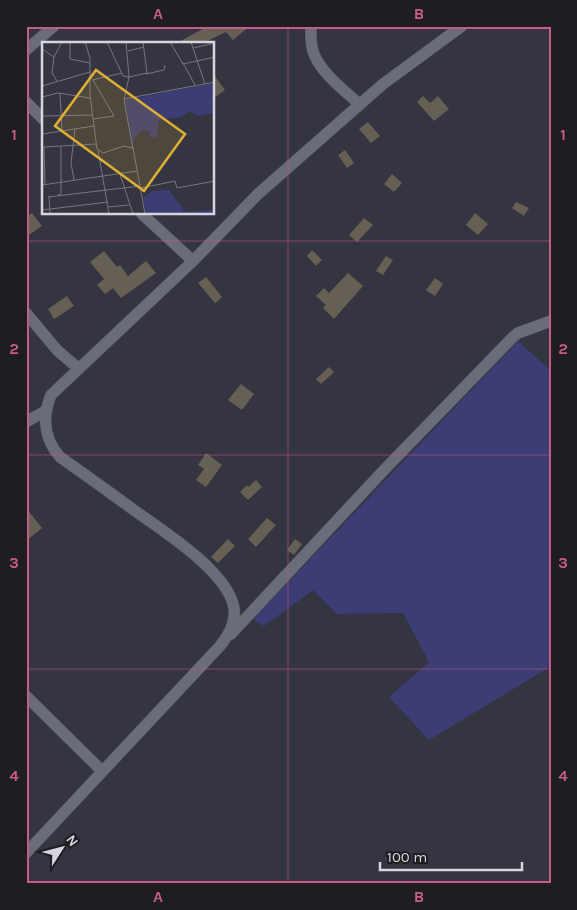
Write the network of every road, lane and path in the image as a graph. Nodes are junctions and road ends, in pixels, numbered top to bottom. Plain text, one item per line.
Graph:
1 (54, 26) edge
2 (310, 26) edge
3 (462, 26) edge
4 (26, 50) edge
5 (26, 102) edge
6 (359, 104) junction
7 (42, 118) edge
8 (143, 215) edge
9 (193, 261) junction
10 (26, 313) edge
11 (551, 321) edge
12 (79, 369) junction
13 (47, 410) junction
14 (26, 422) edge
15 (224, 641) junction
16 (26, 696) edge
17 (102, 771) junction
18 (26, 854) edge

1 - 4 street
2 - 6 street
3 - 6 street
5 - 7 street
6 - 9 street
8 - 9 street
9 - 12 street
10 - 12 street
11 - 15 street
12 - 13 street
13 - 14 street
13 - 15 street
15 - 17 street
16 - 17 street
17 - 18 street

